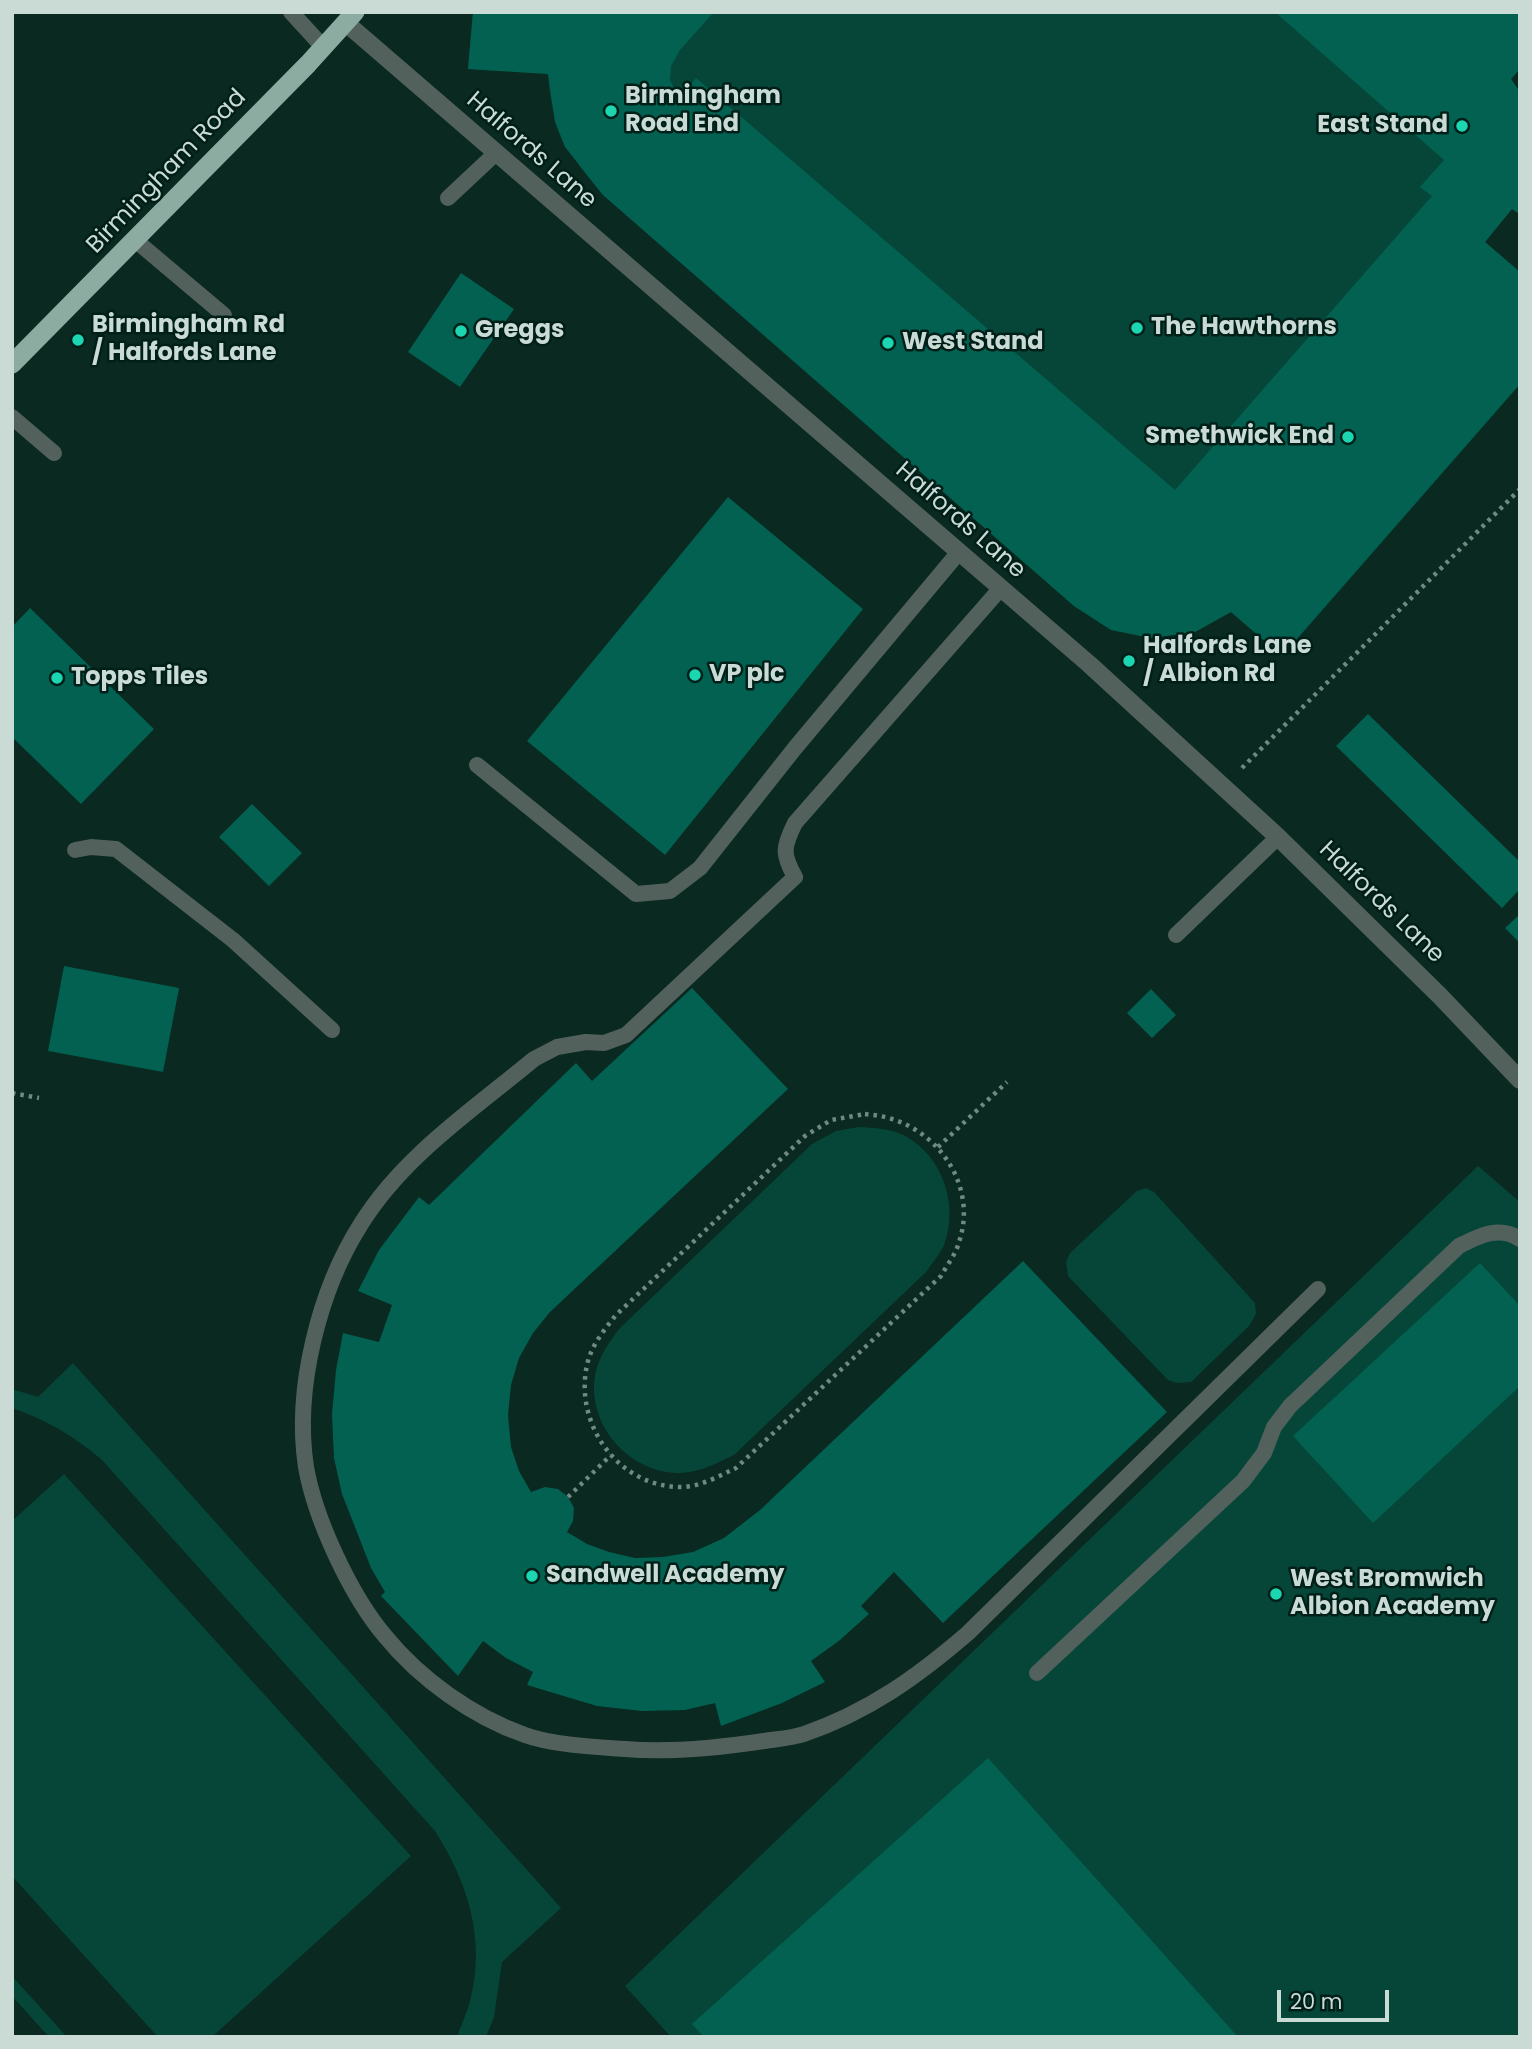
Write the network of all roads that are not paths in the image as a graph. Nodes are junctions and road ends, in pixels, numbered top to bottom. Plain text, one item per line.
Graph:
1 (291, 12) edge
2 (351, 18) edge
3 (324, 47) junction
4 (496, 153) junction
5 (448, 198) dead end
6 (135, 240) junction
7 (224, 315) dead end
8 (12, 364) edge
9 (12, 417) edge
10 (54, 453) dead end
11 (959, 552) junction
12 (1001, 588) junction
13 (477, 765) dead end
14 (1278, 836) junction
15 (75, 850) dead end
16 (1176, 935) dead end
17 (332, 1030) dead end
18 (1520, 1080) edge
19 (1520, 1239) edge
20 (1318, 1289) dead end
21 (1037, 1673) dead end

1 - 3 lane
2 - 3 highway, Birmingham Road
2 - 4 street, Halfords Lane
3 - 6 highway, Birmingham Road
4 - 5 lane
4 - 11 street, Halfords Lane
6 - 7 lane
6 - 8 highway, Birmingham Road
9 - 10 lane
11 - 12 street, Halfords Lane
11 - 13 lane
12 - 14 street, Halfords Lane
12 - 20 lane
14 - 16 lane
14 - 18 street, Halfords Lane
15 - 17 lane
19 - 21 lane

